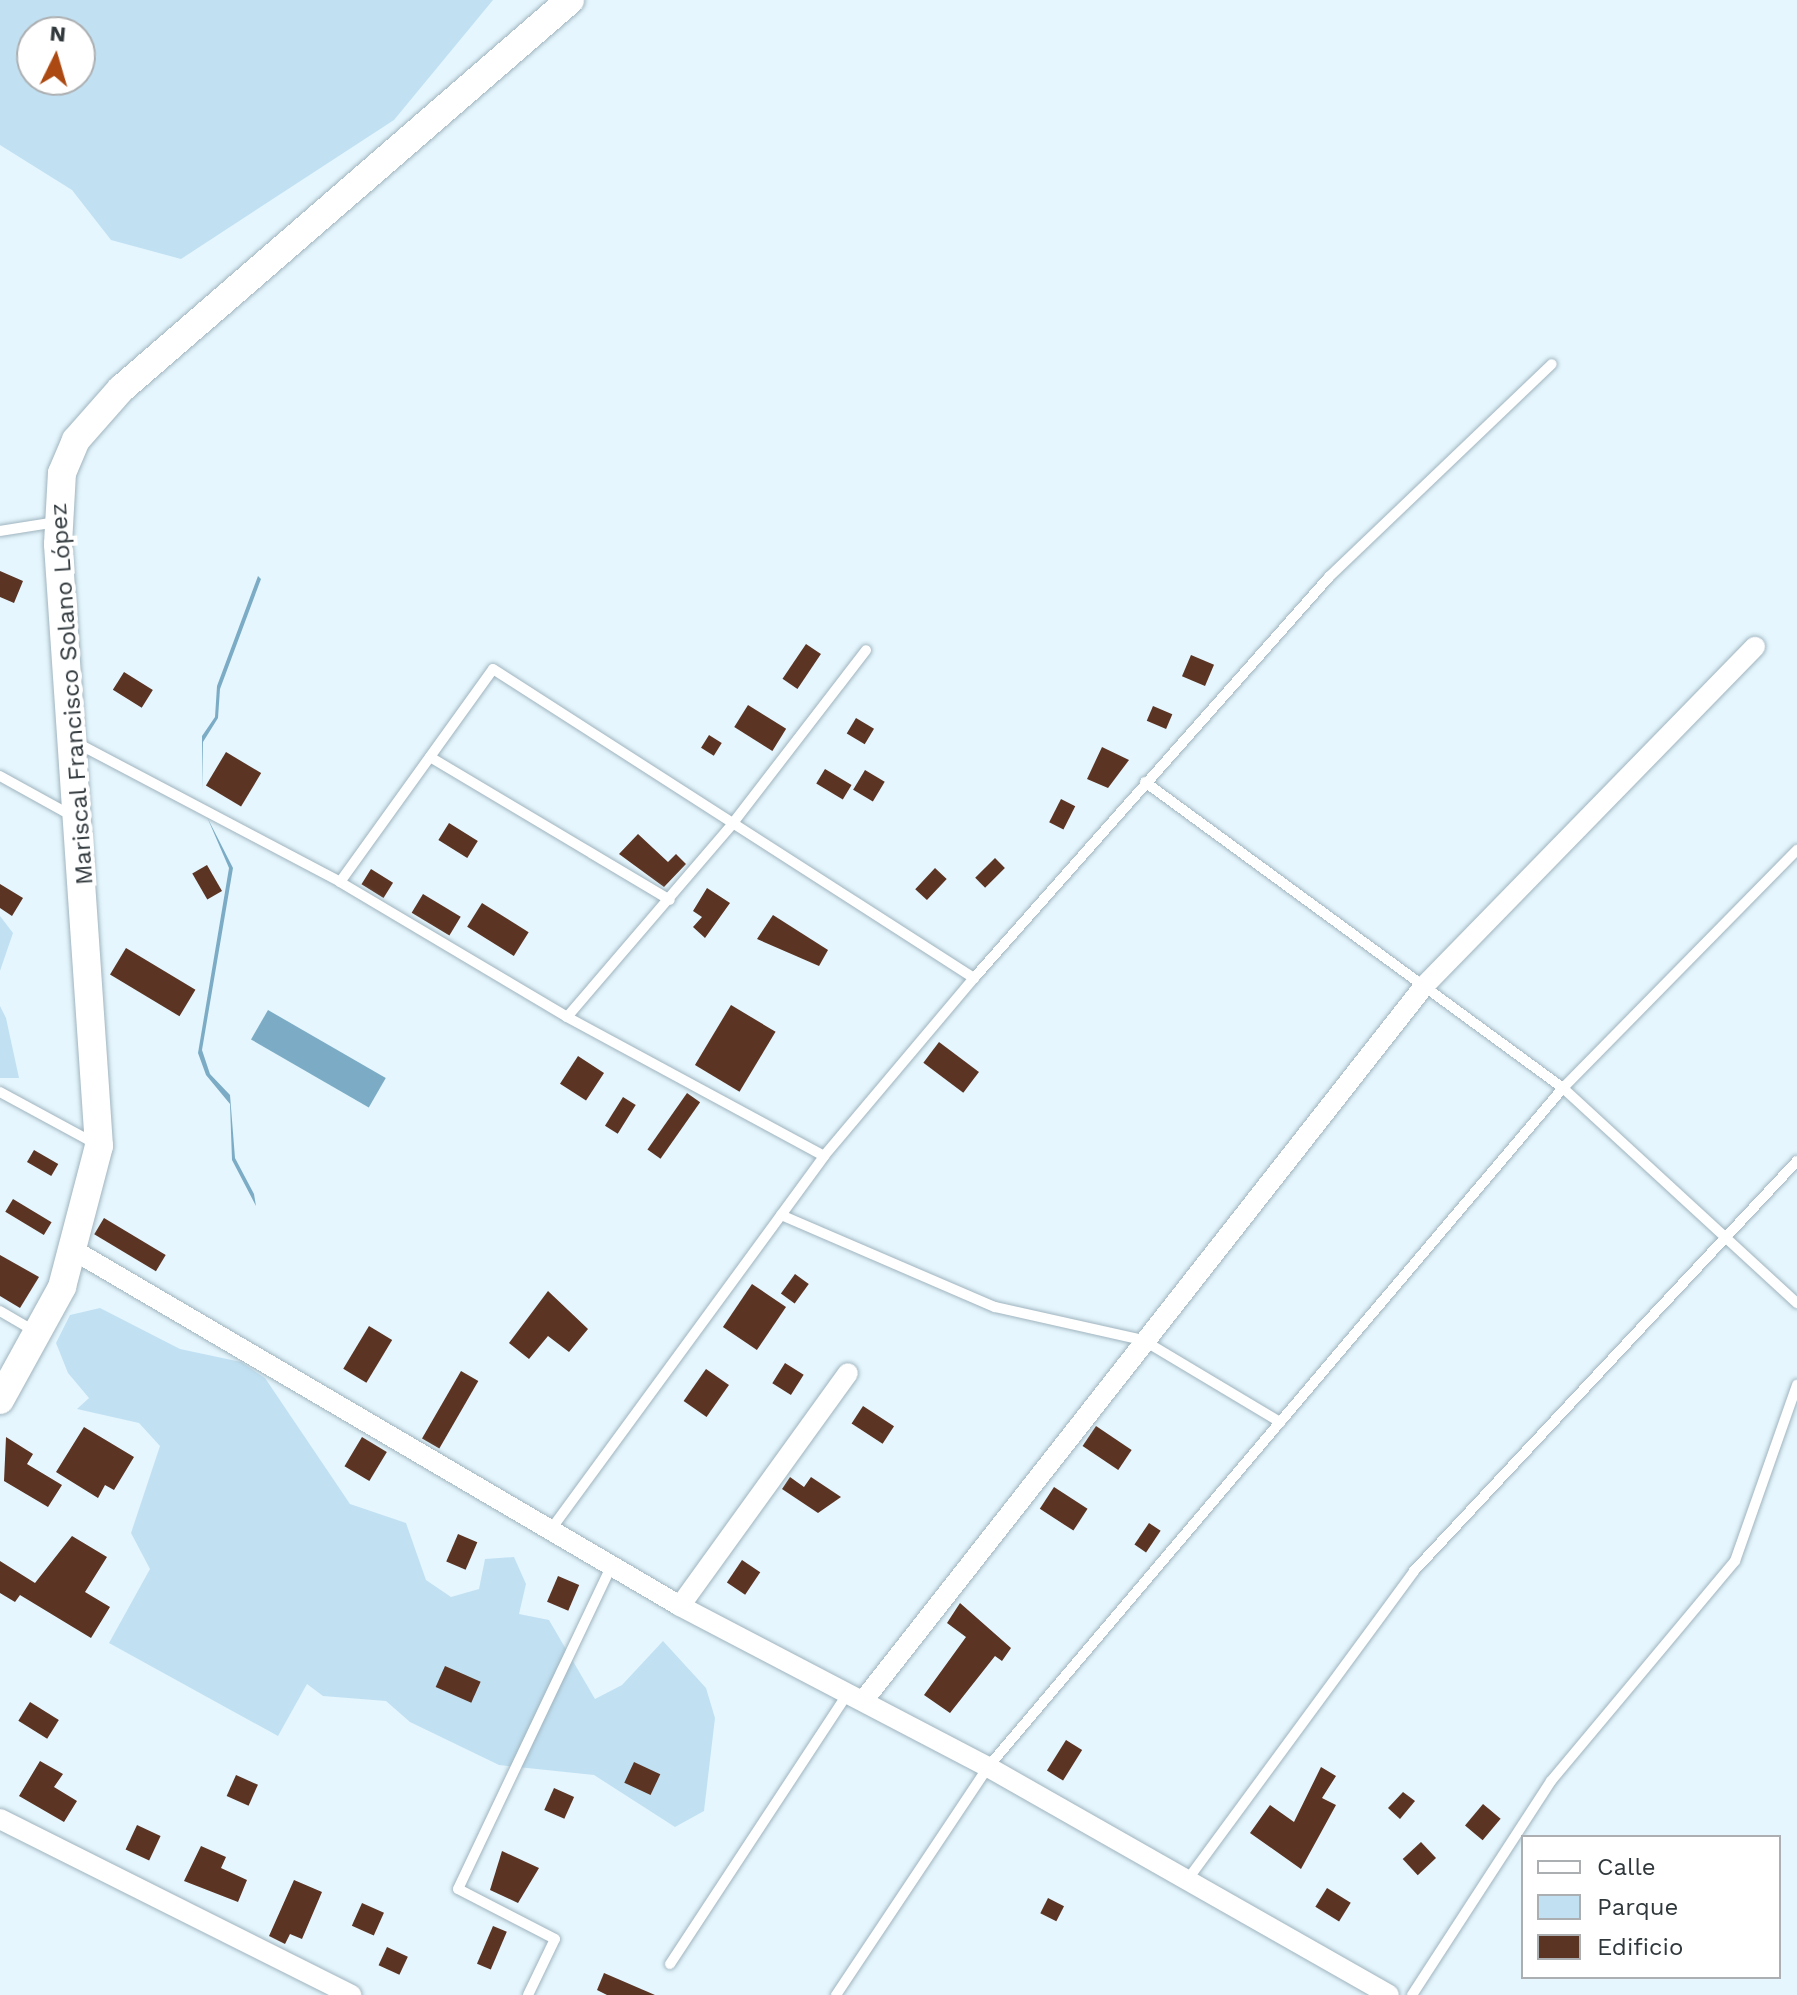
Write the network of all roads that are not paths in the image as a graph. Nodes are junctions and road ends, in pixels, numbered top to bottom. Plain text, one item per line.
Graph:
1 (570, 0) edge
2 (1552, 364) dead end
3 (58, 521) junction
4 (0, 531) edge
5 (1755, 647) dead end
6 (866, 650) dead end
7 (74, 741) junction
8 (430, 757) junction
9 (0, 776) edge
10 (1145, 782) junction
11 (79, 820) junction
12 (733, 823) junction
13 (1797, 850) edge
14 (340, 882) junction
15 (670, 900) junction
16 (974, 978) junction
17 (1424, 986) junction
18 (567, 1017) junction
19 (1563, 1088) junction
20 (0, 1092) edge
21 (99, 1146) junction
22 (824, 1156) junction
23 (1797, 1161) edge
24 (781, 1215) junction
25 (1727, 1233) junction
26 (75, 1251) junction
27 (1797, 1303) edge
28 (0, 1311) edge
29 (38, 1333) junction
30 (1143, 1340) junction
31 (848, 1373) dead end
32 (1797, 1385) edge
33 (0, 1400) edge
34 (1280, 1422) junction
35 (552, 1528) junction
36 (612, 1564) junction
37 (680, 1606) junction
38 (855, 1697) junction
39 (988, 1767) junction
40 (0, 1819) edge
41 (1188, 1879) junction
42 (670, 1964) dead end
43 (346, 1994) edge
44 (528, 1995) edge
45 (836, 1995) edge
46 (1389, 1995) edge
47 (1412, 1995) edge

1 - 3 main road, Mariscal Francisco Solano López
2 - 10 lane
3 - 4 lane
3 - 7 main road, Mariscal Francisco Solano López
5 - 17 street
6 - 12 lane
7 - 11 main road, Mariscal Francisco Solano López
7 - 14 lane
8 - 12 lane
8 - 14 lane
8 - 15 lane
9 - 11 lane
10 - 16 lane
10 - 17 lane
11 - 21 main road, Mariscal Francisco Solano López
12 - 15 lane
12 - 16 lane
13 - 19 lane
14 - 18 lane
15 - 18 lane
16 - 22 lane
17 - 19 lane
17 - 30 street
18 - 22 lane
19 - 25 lane
19 - 34 lane
20 - 21 lane
21 - 26 main road, Mariscal Francisco Solano López
22 - 24 lane
23 - 25 lane
24 - 30 lane
24 - 35 lane
25 - 27 lane
25 - 41 lane
26 - 29 main road, Mariscal Francisco Solano López
26 - 35 street
28 - 29 lane
29 - 33 main road, Mariscal Francisco Solano López
30 - 34 lane
30 - 38 street
31 - 37 street
32 - 47 lane
34 - 39 lane
35 - 36 street
36 - 37 street
36 - 44 lane
37 - 38 street
38 - 39 street
38 - 42 lane
39 - 41 street
39 - 45 lane
40 - 43 street
41 - 46 street

